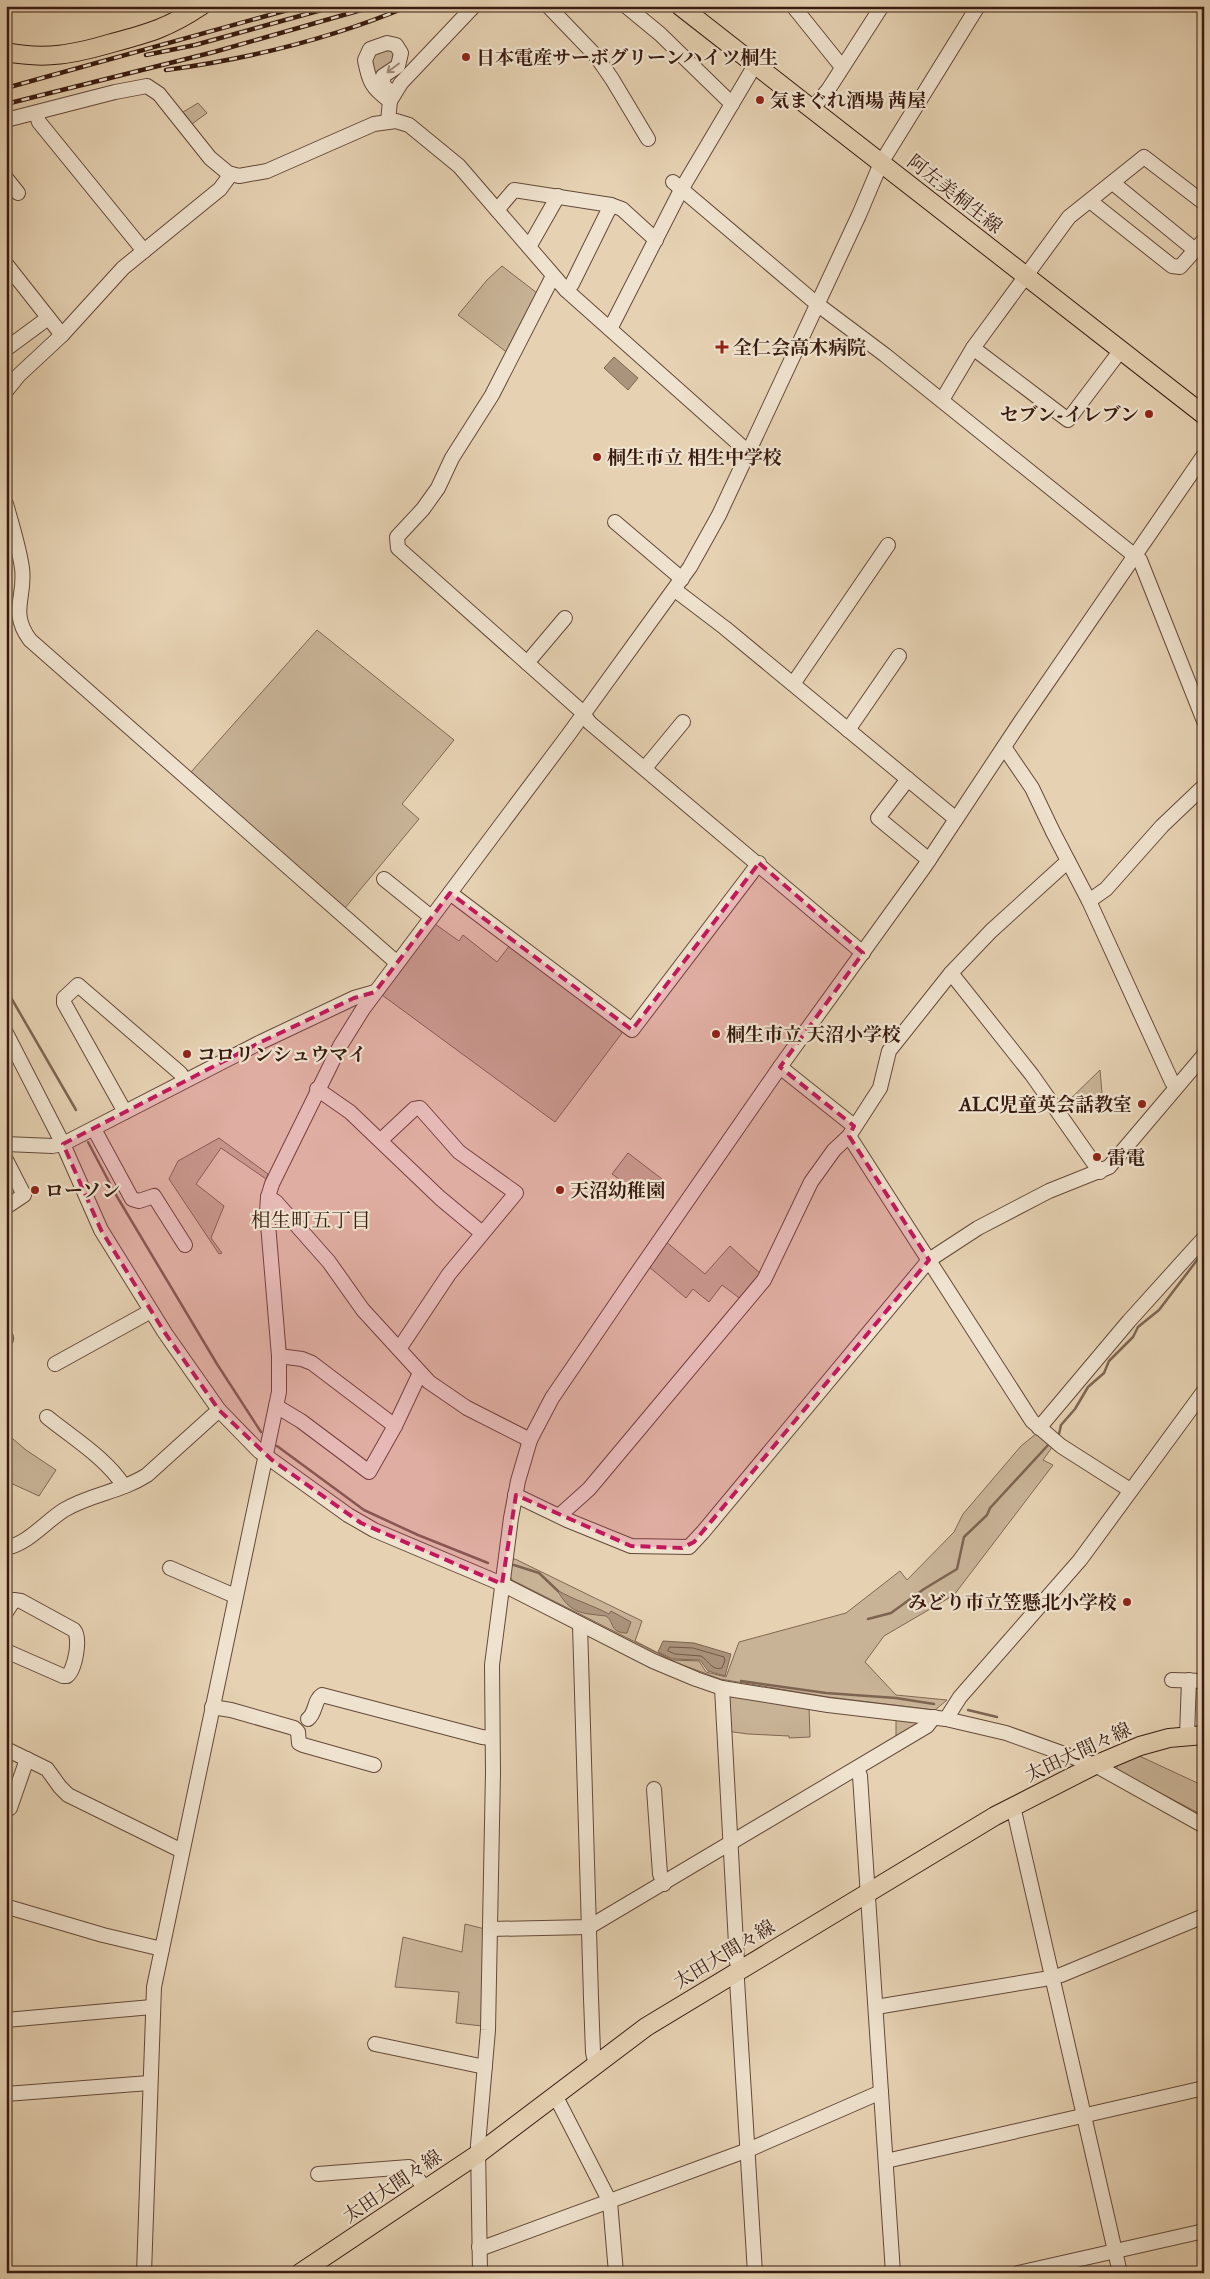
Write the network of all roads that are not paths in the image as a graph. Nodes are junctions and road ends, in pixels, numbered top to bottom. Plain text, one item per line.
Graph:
1 (201, 6) edge
2 (474, 6) edge
3 (548, 6) edge
4 (626, 6) edge
5 (680, 6) edge
6 (793, 6) edge
7 (882, 6) edge
8 (978, 6) edge
9 (6, 52) edge
10 (755, 65) junction
11 (842, 67) junction
12 (732, 104) junction
13 (812, 109) junction
14 (36, 113) junction
15 (6, 120) edge
16 (388, 121) junction
17 (648, 139) dead end
18 (880, 163) junction
19 (231, 174) junction
20 (6, 178) edge
21 (1113, 183) junction
22 (677, 186) junction
23 (18, 193) dead end
24 (558, 196) junction
25 (1090, 201) junction
26 (1204, 203) edge
27 (610, 205) junction
28 (498, 210) junction
29 (656, 240) junction
30 (1200, 246) edge
31 (529, 247) junction
32 (144, 251) junction
33 (6, 264) edge
34 (553, 276) junction
35 (1025, 276) junction
36 (566, 290) junction
37 (817, 304) junction
38 (48, 318) junction
39 (610, 329) junction
40 (62, 335) junction
41 (973, 348) junction
42 (6, 349) edge
43 (1121, 350) junction
44 (6, 392) edge
45 (942, 400) junction
46 (1204, 415) edge
47 (748, 452) junction
48 (1204, 455) edge
49 (6, 504) edge
50 (615, 522) dead end
51 (888, 545) dead end
52 (1135, 555) junction
53 (678, 584) junction
54 (565, 618) dead end
55 (900, 656) dead end
56 (526, 662) junction
57 (793, 684) junction
58 (584, 715) junction
59 (1204, 721) edge
60 (683, 722) dead end
61 (848, 730) junction
62 (1004, 747) junction
63 (645, 768) junction
64 (908, 779) junction
65 (1204, 786) edge
66 (956, 819) junction
67 (929, 860) junction
68 (1068, 861) junction
69 (759, 863) junction
70 (384, 880) dead end
71 (450, 893) junction
72 (1089, 901) junction
73 (431, 917) junction
74 (863, 953) junction
75 (396, 962) junction
76 (951, 973) junction
77 (375, 992) junction
78 (6, 1034) edge
79 (1204, 1054) edge
80 (780, 1067) junction
81 (185, 1080) junction
82 (1176, 1087) junction
83 (318, 1089) junction
84 (125, 1112) junction
85 (94, 1129) junction
86 (851, 1131) junction
87 (381, 1140) junction
88 (6, 1144) edge
89 (63, 1144) junction
90 (6, 1160) edge
91 (1100, 1172) junction
92 (268, 1198) junction
93 (6, 1207) edge
94 (482, 1233) junction
95 (1204, 1238) edge
96 (185, 1245) dead end
97 (929, 1260) junction
98 (151, 1310) junction
99 (399, 1349) junction
100 (279, 1356) junction
101 (55, 1364) dead end
102 (420, 1373) junction
103 (1204, 1391) edge
104 (276, 1406) junction
105 (219, 1410) junction
106 (47, 1417) dead end
107 (395, 1426) junction
108 (1039, 1428) junction
109 (530, 1440) junction
110 (265, 1455) junction
111 (124, 1486) junction
112 (1130, 1490) junction
113 (516, 1495) junction
114 (560, 1515) junction
115 (6, 1548) edge
116 (170, 1568) dead end
117 (502, 1584) junction
118 (235, 1596) junction
119 (6, 1612) edge
120 (580, 1625) junction
121 (6, 1652) edge
122 (1172, 1680) dead end
123 (1189, 1680) junction
124 (1204, 1681) edge
125 (722, 1688) junction
126 (212, 1707) junction
127 (940, 1718) junction
128 (308, 1719) dead end
129 (1195, 1735) edge
130 (492, 1738) junction
131 (6, 1749) edge
132 (27, 1759) junction
133 (374, 1765) dead end
134 (1095, 1765) junction
135 (857, 1768) junction
136 (654, 1789) dead end
137 (1013, 1806) junction
138 (6, 1810) edge
139 (1204, 1826) edge
140 (730, 1844) junction
141 (182, 1851) junction
142 (664, 1884) junction
143 (867, 1892) junction
144 (8, 1907) dead end
145 (1204, 1916) edge
146 (589, 1928) junction
147 (490, 1929) junction
148 (162, 1949) junction
149 (737, 1971) junction
150 (1053, 1977) junction
151 (152, 2007) junction
152 (876, 2007) junction
153 (6, 2020) edge
154 (375, 2044) dead end
155 (596, 2066) junction
156 (485, 2067) junction
157 (149, 2083) junction
158 (1204, 2088) edge
159 (881, 2092) junction
160 (6, 2094) edge
161 (556, 2097) junction
162 (1084, 2116) junction
163 (748, 2150) junction
164 (478, 2154) junction
165 (886, 2161) junction
166 (318, 2174) dead end
167 (426, 2190) junction
168 (610, 2202) junction
169 (1204, 2231) edge
170 (479, 2248) junction
171 (1116, 2251) junction
172 (144, 2273) edge
173 (300, 2273) edge
174 (480, 2273) edge
175 (616, 2273) edge
176 (755, 2273) edge
177 (893, 2273) edge
178 (1018, 2273) edge
179 (1120, 2273) edge

1 - 9 main road
2 - 16 street
3 - 17 street
4 - 12 street
5 - 10 main road, 阿左美桐生線
6 - 11 street
7 - 11 street
8 - 18 street
10 - 12 street
10 - 13 main road, 阿左美桐生線
11 - 13 street
12 - 22 street
13 - 18 main road, 阿左美桐生線
14 - 15 street
14 - 19 street
14 - 32 street
16 - 19 street
16 - 28 street
18 - 35 main road, 阿左美桐生線
18 - 37 street
19 - 32 street
20 - 23 street
21 - 25 street
21 - 26 street
21 - 30 street
22 - 29 street
22 - 37 street
24 - 27 street
24 - 28 street
24 - 31 street
25 - 30 street
25 - 35 street
27 - 29 street
27 - 36 street
28 - 31 street
29 - 39 street
31 - 34 street
32 - 40 street
33 - 38 street
34 - 36 street
34 - 56 street
35 - 41 street
35 - 43 main road, 阿左美桐生線
36 - 39 street
37 - 45 street
37 - 47 street
38 - 40 street
38 - 42 street
39 - 47 street
40 - 44 street
41 - 43 street
41 - 45 street
43 - 46 main road, 阿左美桐生線
45 - 52 street
47 - 53 street
48 - 52 street
49 - 75 street
50 - 53 street
51 - 57 street
52 - 59 street
52 - 62 street
53 - 57 street
53 - 58 street
54 - 56 street
55 - 61 street
56 - 58 street
57 - 61 street
58 - 63 street
58 - 71 street
60 - 63 street
61 - 64 street
62 - 66 street
62 - 68 street
63 - 69 street
64 - 66 street
64 - 67 street
65 - 72 street
66 - 67 street
67 - 74 street
68 - 72 street
68 - 76 street
69 - 71 street
69 - 74 street
70 - 73 street
71 - 73 street
72 - 82 street
73 - 75 street
74 - 80 street
75 - 77 street
76 - 86 street
76 - 91 street
77 - 81 street
77 - 83 street
78 - 89 street
79 - 82 street
80 - 86 street
80 - 109 street
81 - 84 street
81 - 84 street
82 - 91 street
83 - 87 street
83 - 92 street
84 - 85 street
85 - 89 street
85 - 96 street
86 - 97 street
86 - 114 street
87 - 94 street
87 - 94 street
88 - 89 street
89 - 98 street
90 - 93 street
91 - 97 street
92 - 99 street
92 - 100 street
94 - 99 street
95 - 108 street
97 - 108 street
97 - 114 street
98 - 101 street
98 - 105 street
99 - 102 street
100 - 104 street
100 - 107 street
102 - 107 street
102 - 109 street
103 - 112 street
104 - 107 street
104 - 110 street
105 - 110 street
105 - 111 street
106 - 111 street
108 - 112 street
109 - 113 street
110 - 117 street
110 - 118 street
111 - 115 street
112 - 127 street
113 - 114 street
113 - 117 street
116 - 118 street
117 - 120 street
117 - 130 street
118 - 126 street
119 - 121 street
120 - 125 street
120 - 146 street
122 - 123 street
123 - 124 street
123 - 129 street
125 - 127 street
125 - 140 street
126 - 133 street
126 - 141 street
127 - 134 street
127 - 135 street
128 - 130 street
129 - 134 main road, 太田大間々線
130 - 147 street
131 - 132 street
132 - 138 street
132 - 141 street
134 - 137 main road, 太田大間々線
134 - 139 street
135 - 140 street
135 - 143 street
136 - 142 street
137 - 143 main road, 太田大間々線
137 - 150 street
140 - 142 street
140 - 149 street
141 - 148 street
142 - 146 street
143 - 149 main road, 太田大間々線
143 - 152 street
144 - 148 street
145 - 150 street
146 - 147 street
146 - 155 street
147 - 156 street
148 - 151 street
149 - 155 main road, 太田大間々線
149 - 163 street
150 - 152 street
150 - 162 street
151 - 153 street
151 - 157 street
152 - 159 street
154 - 156 street
155 - 161 main road, 太田大間々線
156 - 164 street
157 - 160 street
157 - 172 street
158 - 162 street
159 - 163 street
159 - 165 street
161 - 164 main road, 太田大間々線
161 - 168 street
162 - 165 street
162 - 171 street
163 - 168 street
163 - 176 street
164 - 167 main road, 太田大間々線
164 - 170 street
165 - 177 street
166 - 167 street
167 - 173 main road, 太田大間々線
168 - 170 street
168 - 175 street
169 - 171 street
170 - 174 street
171 - 178 street
171 - 179 street

